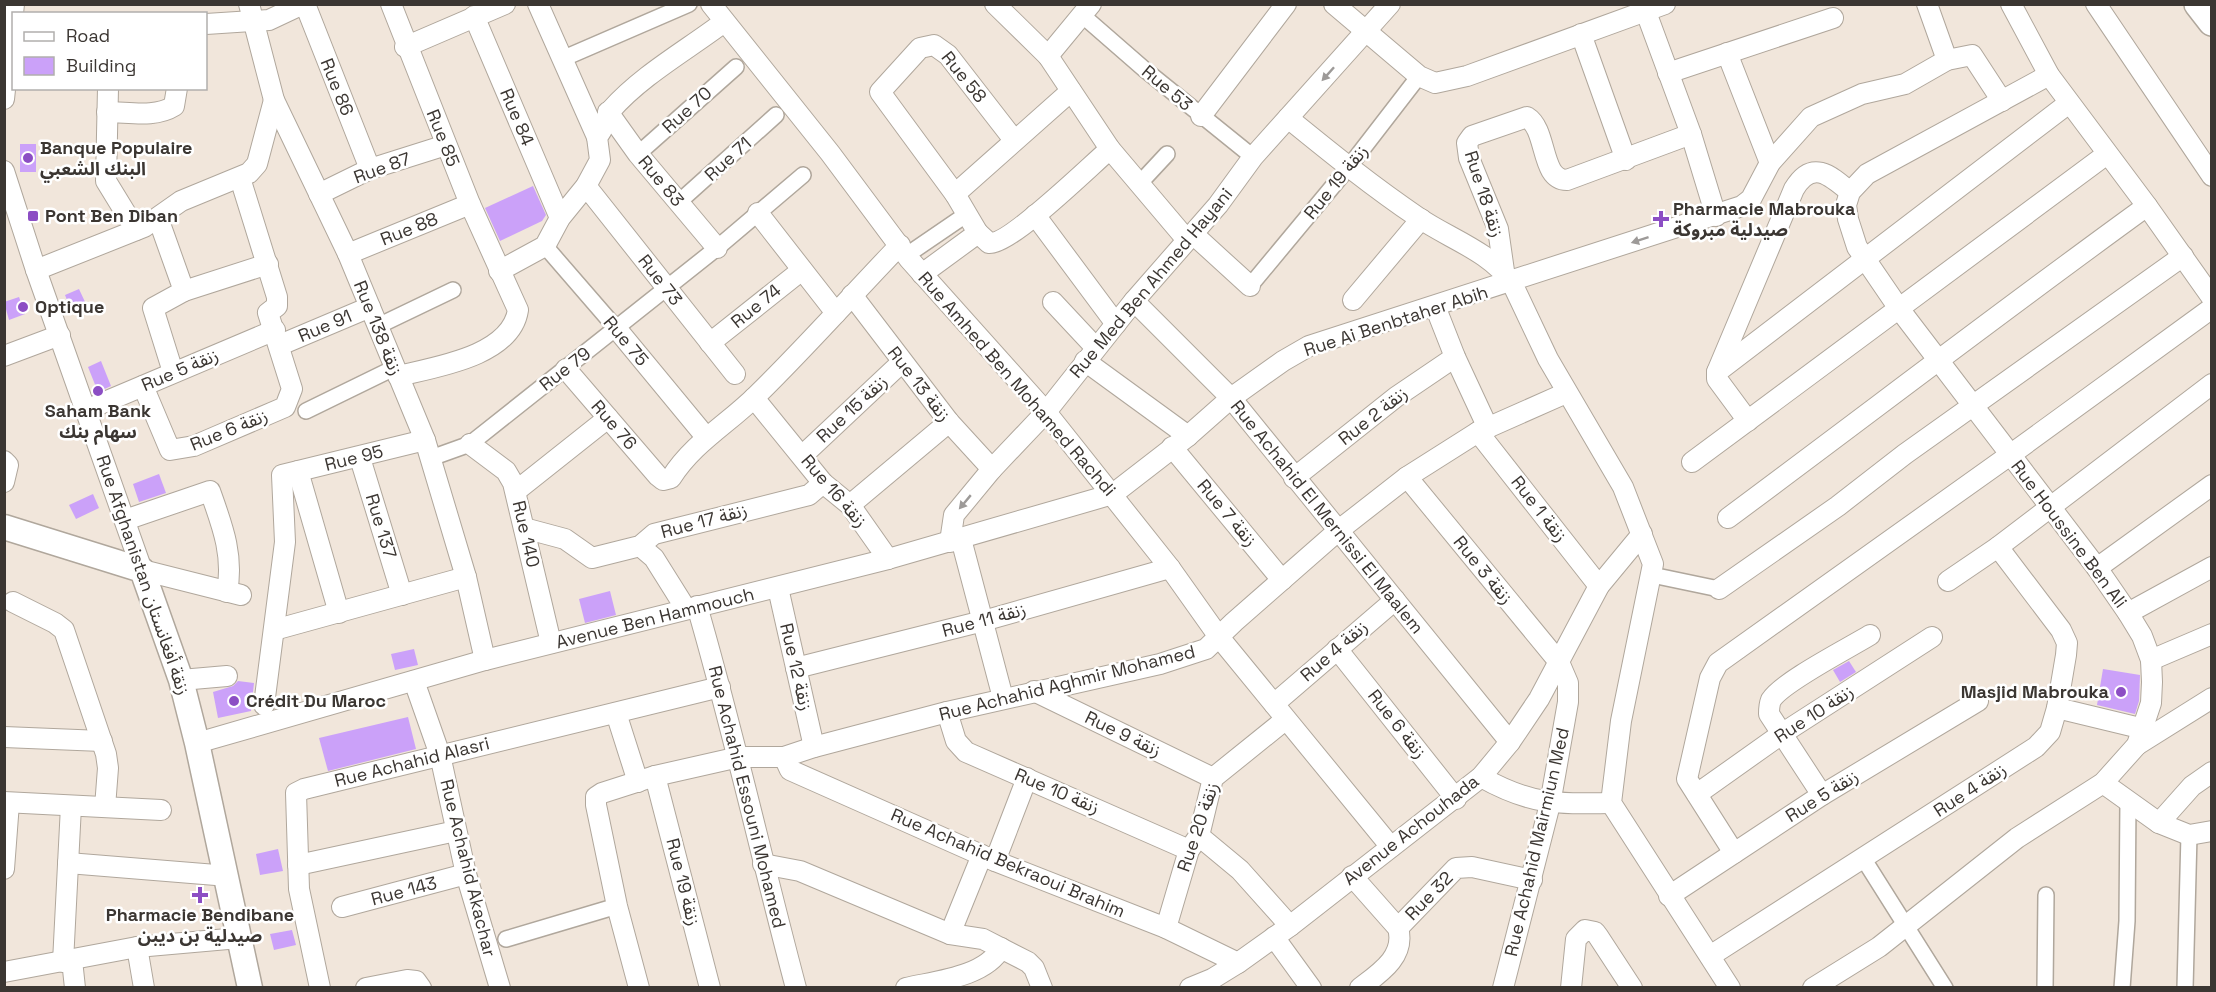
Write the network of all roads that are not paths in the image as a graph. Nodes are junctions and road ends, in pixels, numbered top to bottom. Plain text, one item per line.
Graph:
1 (304, 4) edge
2 (391, 4) edge
3 (506, 4) edge
4 (538, 4) edge
5 (689, 4) edge
6 (995, 4) edge
7 (1286, 4) edge
8 (1334, 4) edge
9 (1390, 4) edge
10 (1665, 4) edge
11 (1927, 4) edge
12 (2011, 4) edge
13 (2096, 4) edge
14 (2198, 4) edge
15 (1644, 8) edge
16 (717, 10) edge
17 (1087, 10) edge
18 (252, 13) edge
19 (474, 16) junction
20 (1833, 18) dead end
21 (2211, 22) edge
22 (207, 24) edge
23 (1367, 30) junction
24 (1581, 34) junction
25 (12, 38) edge
26 (405, 47) junction
27 (1727, 53) junction
28 (1048, 56) junction
29 (562, 59) junction
30 (1947, 60) junction
31 (736, 67) dead end
32 (1668, 73) junction
33 (2049, 75) junction
34 (1419, 76) junction
35 (108, 90) edge
36 (177, 90) edge
37 (1071, 91) junction
38 (4, 99) edge
39 (274, 100) junction
40 (2002, 101) junction
41 (2069, 103) junction
42 (107, 112) junction
43 (608, 112) junction
44 (776, 115) dead end
45 (1200, 116) junction
46 (1288, 118) junction
47 (1690, 134) junction
48 (597, 137) junction
49 (1014, 140) junction
50 (446, 146) junction
51 (1110, 149) junction
52 (638, 154) junction
53 (1167, 154) dead end
54 (2107, 154) junction
55 (1253, 157) junction
56 (1626, 160) junction
57 (1770, 164) junction
58 (1348, 168) junction
59 (370, 169) junction
60 (4, 171) edge
61 (803, 175) dead end
62 (2211, 176) edge
63 (240, 178) junction
64 (1140, 183) junction
65 (586, 186) junction
66 (1850, 192) junction
67 (319, 194) junction
68 (955, 194) junction
69 (8, 197) edge
70 (679, 202) junction
71 (470, 204) junction
72 (2148, 206) junction
73 (758, 213) junction
74 (967, 214) junction
75 (1035, 215) junction
76 (1716, 216) junction
77 (158, 218) junction
78 (560, 218) junction
79 (1421, 219) junction
80 (136, 230) junction
81 (978, 233) junction
82 (1191, 237) junction
83 (545, 246) junction
84 (717, 248) junction
85 (903, 250) junction
86 (348, 254) junction
87 (2183, 256) junction
88 (1865, 258) junction
89 (268, 264) junction
90 (36, 270) junction
91 (802, 270) junction
92 (499, 271) junction
93 (922, 274) junction
94 (1508, 277) junction
95 (1250, 286) joint
96 (666, 287) junction
97 (453, 290) dead end
98 (184, 291) junction
99 (852, 295) junction
100 (2211, 298) edge
101 (1353, 300) dead end
102 (1134, 301) junction
103 (1053, 302) dead end
104 (1435, 306) junction
105 (370, 307) junction
106 (2211, 308) edge
107 (1900, 310) junction
108 (836, 313) junction
109 (1116, 324) junction
110 (378, 326) junction
111 (616, 328) junction
112 (60, 335) junction
113 (277, 337) junction
114 (710, 343) junction
115 (1090, 355) junction
116 (4, 356) edge
117 (1455, 357) junction
118 (1941, 361) junction
119 (901, 363) junction
120 (566, 369) junction
121 (173, 372) junction
122 (396, 372) junction
123 (1717, 372) junction
124 (735, 374) dead end
125 (2211, 384) edge
126 (143, 386) junction
127 (1566, 393) junction
128 (754, 398) junction
129 (1231, 398) junction
130 (1973, 406) junction
131 (86, 410) junction
132 (306, 411) dead end
133 (1046, 412) junction
134 (608, 418) junction
135 (1748, 421) junction
136 (948, 422) junction
137 (1483, 430) junction
138 (706, 437) junction
139 (1180, 442) junction
140 (470, 444) junction
141 (428, 449) junction
142 (2010, 455) junction
143 (802, 456) junction
144 (360, 458) junction
145 (5, 461) edge
146 (1692, 462) dead end
147 (992, 469) junction
148 (290, 473) junction
149 (1407, 477) junction
150 (1294, 478) junction
151 (4, 482) edge
152 (823, 483) junction
153 (2211, 485) edge
154 (516, 491) junction
155 (1113, 494) junction
156 (850, 505) junction
157 (2049, 506) junction
158 (4, 513) edge
159 (1728, 518) dead end
160 (125, 520) junction
161 (4, 527) edge
162 (524, 528) junction
163 (1339, 530) junction
164 (1642, 534) junction
165 (956, 541) junction
166 (640, 546) junction
167 (1998, 547) junction
168 (84, 550) junction
169 (888, 559) junction
170 (2211, 567) edge
171 (1170, 568) junction
172 (2097, 568) junction
173 (142, 570) junction
174 (1652, 575) junction
175 (466, 577) junction
176 (1282, 580) junction
177 (1947, 581) dead end
178 (1599, 586) junction
179 (777, 588) junction
180 (1719, 589) joint
181 (402, 595) junction
182 (1395, 600) junction
183 (13, 602) dead end
184 (691, 608) junction
185 (339, 613) junction
186 (2128, 613) junction
187 (983, 621) junction
188 (274, 630) junction
189 (2211, 634) edge
190 (1870, 635) dead end
191 (1219, 637) junction
192 (1932, 637) dead end
193 (551, 643) junction
194 (1337, 649) junction
195 (485, 660) junction
196 (2151, 660) junction
197 (1559, 662) junction
198 (796, 668) junction
199 (227, 676) dead end
200 (181, 680) junction
201 (414, 681) junction
202 (720, 687) junction
203 (1034, 691) junction
204 (1003, 698) junction
205 (2211, 698) edge
206 (1978, 701) dead end
207 (264, 705) dead end
208 (2057, 708) junction
209 (947, 712) junction
210 (1280, 712) junction
211 (616, 713) junction
212 (1783, 734) junction
213 (4, 736) edge
214 (2140, 737) junction
215 (102, 741) junction
216 (1510, 742) junction
217 (198, 743) junction
218 (814, 747) junction
219 (440, 755) junction
220 (739, 757) junction
221 (784, 757) junction
222 (2211, 772) edge
223 (1481, 777) junction
224 (1027, 778) junction
225 (1213, 778) junction
226 (646, 779) junction
227 (2103, 783) junction
228 (1697, 794) junction
229 (1822, 795) junction
230 (1456, 799) junction
231 (2128, 801) junction
232 (7, 802) edge
233 (1611, 802) junction
234 (1550, 804) junction
235 (71, 806) junction
236 (105, 807) junction
237 (161, 810) dead end
238 (2159, 823) junction
239 (456, 831) junction
240 (2211, 831) edge
241 (2189, 835) junction
242 (1194, 843) junction
243 (1391, 847) junction
244 (1734, 853) junction
245 (989, 858) junction
246 (1863, 858) junction
247 (68, 863) junction
248 (764, 864) junction
249 (298, 865) junction
250 (4, 869) edge
251 (226, 873) junction
252 (466, 874) junction
253 (1352, 876) junction
254 (1532, 880) junction
255 (1669, 896) junction
256 (2046, 896) dead end
257 (617, 906) junction
258 (342, 907) dead end
259 (1907, 926) junction
260 (1166, 928) junction
261 (1398, 928) junction
262 (1282, 932) junction
263 (950, 934) junction
264 (239, 938) junction
265 (506, 939) dead end
266 (137, 947) junction
267 (1002, 948) junction
268 (1710, 956) junction
269 (68, 961) junction
270 (1238, 963) junction
271 (4, 972) edge
272 (1366, 986) edge
273 (75, 987) edge
274 (144, 987) edge
275 (250, 987) edge
276 (320, 987) edge
277 (366, 987) edge
278 (421, 987) edge
279 (500, 987) edge
280 (639, 987) edge
281 (710, 987) edge
282 (796, 987) edge
283 (906, 987) edge
284 (1042, 987) edge
285 (1190, 987) edge
286 (1311, 987) edge
287 (1503, 987) edge
288 (1571, 987) edge
289 (1632, 987) edge
290 (1730, 987) edge
291 (1813, 987) edge
292 (1945, 987) edge
293 (2045, 987) edge
294 (2122, 987) edge
295 (2185, 987) edge

1 - 18 street
1 - 59 street, Rue 86
2 - 26 street, Rue 85
3 - 19 street
4 - 29 street
5 - 29 street
6 - 28 street
7 - 45 street
8 - 23 street
9 - 23 street, Rue Med Ben Ahmed Hayani
10 - 15 street
11 - 30 street
12 - 33 street
13 - 62 street
14 - 21 main road
15 - 24 street
15 - 32 street
16 - 43 street
16 - 85 street, Rue Amhed Ben Mohamed Rachdi
17 - 28 street
17 - 45 street, Rue 53
18 - 22 street
18 - 39 street, Rue 138 زنقة
19 - 26 street
19 - 78 street, Rue 84
20 - 27 street
23 - 34 street
23 -> 46 street, Rue Med Ben Ahmed Hayani
24 - 34 street
24 - 56 street
25 - 38 street
26 - 50 street, Rue 85
27 - 32 street
27 - 57 street
28 - 37 street
29 - 48 street
30 - 40 street
30 - 57 street, Rue Ai Benbtaher Abih
31 - 52 street, Rue 70
32 - 47 street
33 - 40 street
33 - 41 street
34 - 58 street, Rue 19 زنقة
35 - 42 street
36 - 42 street
37 - 49 street
37 - 51 street
39 - 63 street
39 - 67 street, Rue 138 زنقة
40 - 66 street
41 - 54 street
41 - 88 street
42 - 80 street
43 - 48 street
43 - 52 street, Rue 83
44 - 70 street, Rue 71
45 - 55 street, Rue 53
46 - 55 street, Rue Med Ben Ahmed Hayani
46 - 58 street
47 - 56 street, Rue 18 زنقة
47 - 76 street
48 - 65 street
49 - 68 street
49 - 68 street, Rue 58
50 - 59 street, Rue 87
50 - 71 street, Rue 85
51 - 64 street
51 - 75 street
52 - 70 street, Rue 83
53 - 64 street
54 - 72 street
54 - 107 street
55 - 82 street, Rue Med Ben Ahmed Hayani
56 - 94 street, Rue 18 زنقة
57 - 76 street, Rue Ai Benbtaher Abih
58 - 79 street
58 - 95 street, Rue 19 زنقة
59 - 67 street, Rue 87
60 - 69 street, Rue Afghanistan زنقة أفغانستان
61 - 73 street, Rue 79
63 - 77 street
63 - 89 street
64 - 82 street
65 - 78 street
65 - 96 street, Rue 73
66 - 88 street, Rue Houssine Ben Ali
66 - 123 street
67 - 86 street, Rue 138 زنقة
68 - 74 street
69 - 90 street, Rue Afghanistan زنقة أفغانستان
70 - 84 street, Rue 83
71 - 86 street, Rue 88
71 - 92 street, Rue 85
72 - 87 street
72 - 118 street
73 - 84 street, Rue 79
73 - 91 street
74 - 81 street
74 - 85 street
75 - 81 street
75 - 109 street
76 -> 94 street, Rue Ai Benbtaher Abih
77 - 80 street
77 - 98 street
78 - 83 street
79 - 94 street
79 - 101 street
80 - 90 street
81 - 93 street
82 - 95 street
82 - 102 street, Rue Med Ben Ahmed Hayani
83 - 92 street
83 - 111 street, Rue 75
84 - 96 street, Rue 79
85 - 93 street, Rue Amhed Ben Mohamed Rachdi
85 - 99 street
86 - 105 street, Rue 138 زنقة
87 - 100 street
87 - 130 street
88 - 107 street, Rue Houssine Ben Ali
88 - 123 street
89 - 98 street
89 - 113 street
90 - 112 street, Rue Afghanistan زنقة أفغانستان
91 - 108 street
91 - 114 street, Rue 74
92 - 122 street, Rue 85
93 - 133 street, Rue Amhed Ben Mohamed Rachdi
94 - 104 street, Rue Ai Benbtaher Abih
94 - 127 street
96 - 111 street, Rue 79
96 - 114 street, Rue 73
97 - 110 street
98 - 121 street
99 - 108 street
99 - 119 street, Rue 13 زنقة
102 - 109 street, Rue Med Ben Ahmed Hayani
102 - 129 street, Rue Achahid El Mernissi El Maalem
103 - 115 street, Rue 7 زنقة
104 - 117 street, Rue 1 زنقة
104 - 129 street, Rue Ai Benbtaher Abih
105 - 110 street, Rue 138 زنقة
105 - 113 street, Rue 91
106 - 142 street
107 - 118 street, Rue Houssine Ben Ali
107 - 135 street
108 - 128 street
109 - 115 street, Rue Med Ben Ahmed Hayani
110 - 122 street, Rue 138 زنقة
111 - 120 street, Rue 79
111 - 138 street, Rue 75
112 - 116 street
112 - 131 street, Rue Afghanistan زنقة أفغانستان
113 - 121 street, Rue 5 زنقة
113 - 126 street, Rue 6 زنقة
114 - 124 street, Rue 73
115 - 133 street, Rue Med Ben Ahmed Hayani
115 - 139 street, Rue 7 زنقة
117 - 137 street, Rue 1 زنقة
117 - 150 street, Rue 2 زنقة
118 - 130 street, Rue Houssine Ben Ali
118 - 159 street
119 - 136 street, Rue 13 زنقة
119 - 143 street, Rue 15 زنقة
120 - 134 street, Rue 76
120 - 140 street, Rue 79
121 - 126 street, Rue 5 زنقة
122 - 132 street
122 - 141 street, Rue 138 زنقة
123 - 135 street
125 - 157 street
126 - 131 street, Rue 5 زنقة
127 - 137 street, Rue Achahid Aghmir Mohamed
127 - 164 street
128 - 138 street
128 - 143 street, Rue 16 زنقة
129 - 139 street, Rue Ai Benbtaher Abih
129 - 150 street, Rue Achahid El Mernissi El Maalem
130 - 142 street, Rue Houssine Ben Ali
130 - 180 street
131 - 160 street, Rue Afghanistan زنقة أفغانستان
133 - 147 street, Rue Med Ben Ahmed Hayani
133 - 155 street, Rue Amhed Ben Mohamed Rachdi
134 - 138 street, Rue 76
134 - 154 street
135 - 146 street
136 - 147 street, Rue 13 زنقة
136 - 156 street
137 - 149 street, Rue Achahid Aghmir Mohamed
137 - 178 street, Rue 1 زنقة
139 - 155 street, Rue Ai Benbtaher Abih
139 - 176 street, Rue 7 زنقة
140 - 141 street, Rue 79
140 - 154 street, Rue 140
141 - 144 street, Rue 95
141 - 175 street, Rue 138 زنقة
142 - 157 street, Rue Houssine Ben Ali
142 - 228 street
143 - 152 street, Rue 16 زنقة
144 - 148 street, Rue 95
144 - 181 street, Rue 137
145 - 151 street
147 -> 165 street, Rue Med Ben Ahmed Hayani
148 - 185 street
148 - 188 street
149 - 163 street, Rue Achahid Aghmir Mohamed
149 - 197 street, Rue 3 زنقة
150 - 163 street, Rue Achahid El Mernissi El Maalem
152 - 156 street, Rue 16 زنقة
152 - 166 street, Rue 17 زنقة
153 - 172 street
154 - 162 street, Rue 140
155 - 165 street, Avenue Ben Hammouch
155 - 171 street, Rue Amhed Ben Mohamed Rachdi
156 - 169 street, Rue 16 زنقة
157 - 167 street
157 - 172 street, Rue Houssine Ben Ali
158 - 168 street
160 - 173 street, Rue Afghanistan زنقة أفغانستان
160 - 173 street
161 - 168 street
162 - 166 street, Rue 17 زنقة
162 - 193 street, Rue 140
163 - 176 street, Rue Achahid Aghmir Mohamed
163 - 182 street, Rue Achahid El Mernissi El Maalem
164 - 174 street
164 - 178 street, Avenue Achouhada
165 - 169 street, Avenue Ben Hammouch
165 - 187 street
166 - 184 street, Rue Achahid Essouni Mohamed
167 - 177 street
167 - 208 street, Rue 4 زنقة
168 - 173 street
169 - 179 street, Avenue Ben Hammouch
170 - 186 street
171 - 187 street, Rue 11 زنقة
171 - 191 street, Rue Amhed Ben Mohamed Rachdi
172 - 186 street, Rue Houssine Ben Ali
173 - 200 street, Rue Afghanistan زنقة أفغانستان
174 - 180 street
174 - 233 street
175 - 181 street
175 - 195 street, Rue 138 زنقة
176 - 191 street, Rue Achahid Aghmir Mohamed
178 - 197 street, Avenue Achouhada
179 - 184 street, Avenue Ben Hammouch
179 - 198 street, Rue 12 زنقة
181 - 185 street
182 - 194 street, Rue 4 زنقة
182 - 216 street, Rue Achahid El Mernissi El Maalem
183 - 215 street
184 - 193 street, Avenue Ben Hammouch
184 - 202 street, Rue Achahid Essouni Mohamed
185 - 188 street
186 - 196 street, Rue Houssine Ben Ali
187 - 198 street, Rue 11 زنقة
187 - 204 street
188 - 207 street
189 - 196 street
190 - 212 street
191 - 203 street, Rue Achahid Aghmir Mohamed
191 - 210 street, Rue Amhed Ben Mohamed Rachdi
192 - 212 street, Rue 10 زنقة
193 - 195 street, Avenue Ben Hammouch
194 - 210 street, Rue 4 زنقة
194 - 230 street, Rue 6 زنقة
195 - 201 street, Avenue Ben Hammouch
196 - 214 street, Rue Houssine Ben Ali
197 - 216 street, Avenue Achouhada
197 - 234 street, Rue Achahid Mairmiun Med
198 - 218 street, Rue 12 زنقة
199 - 200 street
200 - 217 street, Rue Afghanistan زنقة أفغانستان
201 - 217 street, Avenue Ben Hammouch
201 - 219 street, Rue Achahid Akachar
202 - 211 street, Rue Achahid Alasri
202 - 220 street, Rue Achahid Essouni Mohamed
203 - 204 street, Rue Achahid Aghmir Mohamed
203 - 225 street, Rue 9 زنقة
204 - 209 street, Rue Achahid Aghmir Mohamed
205 - 214 street
206 - 229 street, Rue 5 زنقة
208 - 214 street
208 - 246 street, Rue 4 زنقة
209 - 218 street, Rue Achahid Aghmir Mohamed
209 - 224 street, Rue 10 زنقة
210 - 225 street, Rue 20 زنقة
210 - 243 street, Rue Amhed Ben Mohamed Rachdi
211 - 219 street, Rue Achahid Alasri
211 - 226 street, Rue 19 زنقة
212 - 228 street, Rue 10 زنقة
212 - 229 street
213 - 215 street
214 - 227 street, Rue Houssine Ben Ali
215 - 236 street
216 - 223 street, Avenue Achouhada
217 - 251 street, Rue Afghanistan زنقة أفغانستان
218 - 221 street, Rue Achahid Aghmir Mohamed
219 - 239 street, Rue Achahid Akachar
219 - 249 street, Rue Achahid Alasri
220 - 221 street, Rue Achahid Aghmir Mohamed
220 - 226 street, Rue Achahid Aghmir Mohamed
220 - 248 street, Rue Achahid Essouni Mohamed
221 - 245 street, Rue Achahid Bekraoui Brahim
222 - 238 street
223 - 230 street, Avenue Achouhada
223 - 234 street
224 - 242 street, Rue 10 زنقة
224 - 245 street
225 - 242 street, Rue 20 زنقة
226 - 257 street, Rue Achahid Aghmir Mohamed
226 - 281 street, Rue 19 زنقة
227 - 231 street
227 - 259 street, Rue Houssine Ben Ali
228 - 244 street
229 - 244 street, Rue 5 زنقة
230 - 243 street, Avenue Achouhada
231 - 238 street
231 - 294 street
232 - 235 street
232 - 250 street
233 - 234 street
233 - 255 street
234 - 254 street, Rue Achahid Mairmiun Med
235 - 236 street
235 - 247 street
236 - 237 street
238 - 241 street
239 - 249 street
239 - 252 street, Rue Achahid Akachar
240 - 241 street
241 - 295 street
242 - 260 street, Rue 20 زنقة
242 - 262 street, Rue 10 زنقة
243 - 253 street, Avenue Achouhada
244 - 255 street, Rue 5 زنقة
245 - 260 street, Rue Achahid Bekraoui Brahim
245 - 263 street
246 - 259 street
246 - 268 street, Rue 4 زنقة
247 - 251 street
247 - 269 street
248 - 263 street
248 - 282 street, Rue Achahid Essouni Mohamed
249 - 276 street, Rue Achahid Alasri
251 - 264 street, Rue Afghanistan زنقة أفغانستان
252 - 258 street, Rue 143
252 - 279 street, Rue Achahid Akachar
253 - 261 street, Rue 32
253 - 262 street, Avenue Achouhada
254 - 261 street, Rue 32
254 - 287 street, Rue Achahid Mairmiun Med
255 - 268 street
256 - 293 street
257 - 265 street
257 - 280 street
259 - 291 street, Rue Houssine Ben Ali
259 - 292 street
260 - 270 street, Rue Achahid Bekraoui Brahim
261 - 272 street, Rue 32
262 - 270 street, Avenue Achouhada
262 - 286 street, Rue 10 زنقة
263 - 267 street
264 - 266 street
264 - 275 street, Rue Afghanistan زنقة أفغانستان
266 - 269 street
266 - 274 street
267 - 283 street
267 - 284 street
268 - 290 street
269 - 271 street
269 - 273 street
270 - 285 street, Avenue Achouhada
277 - 278 street
288 - 289 street

